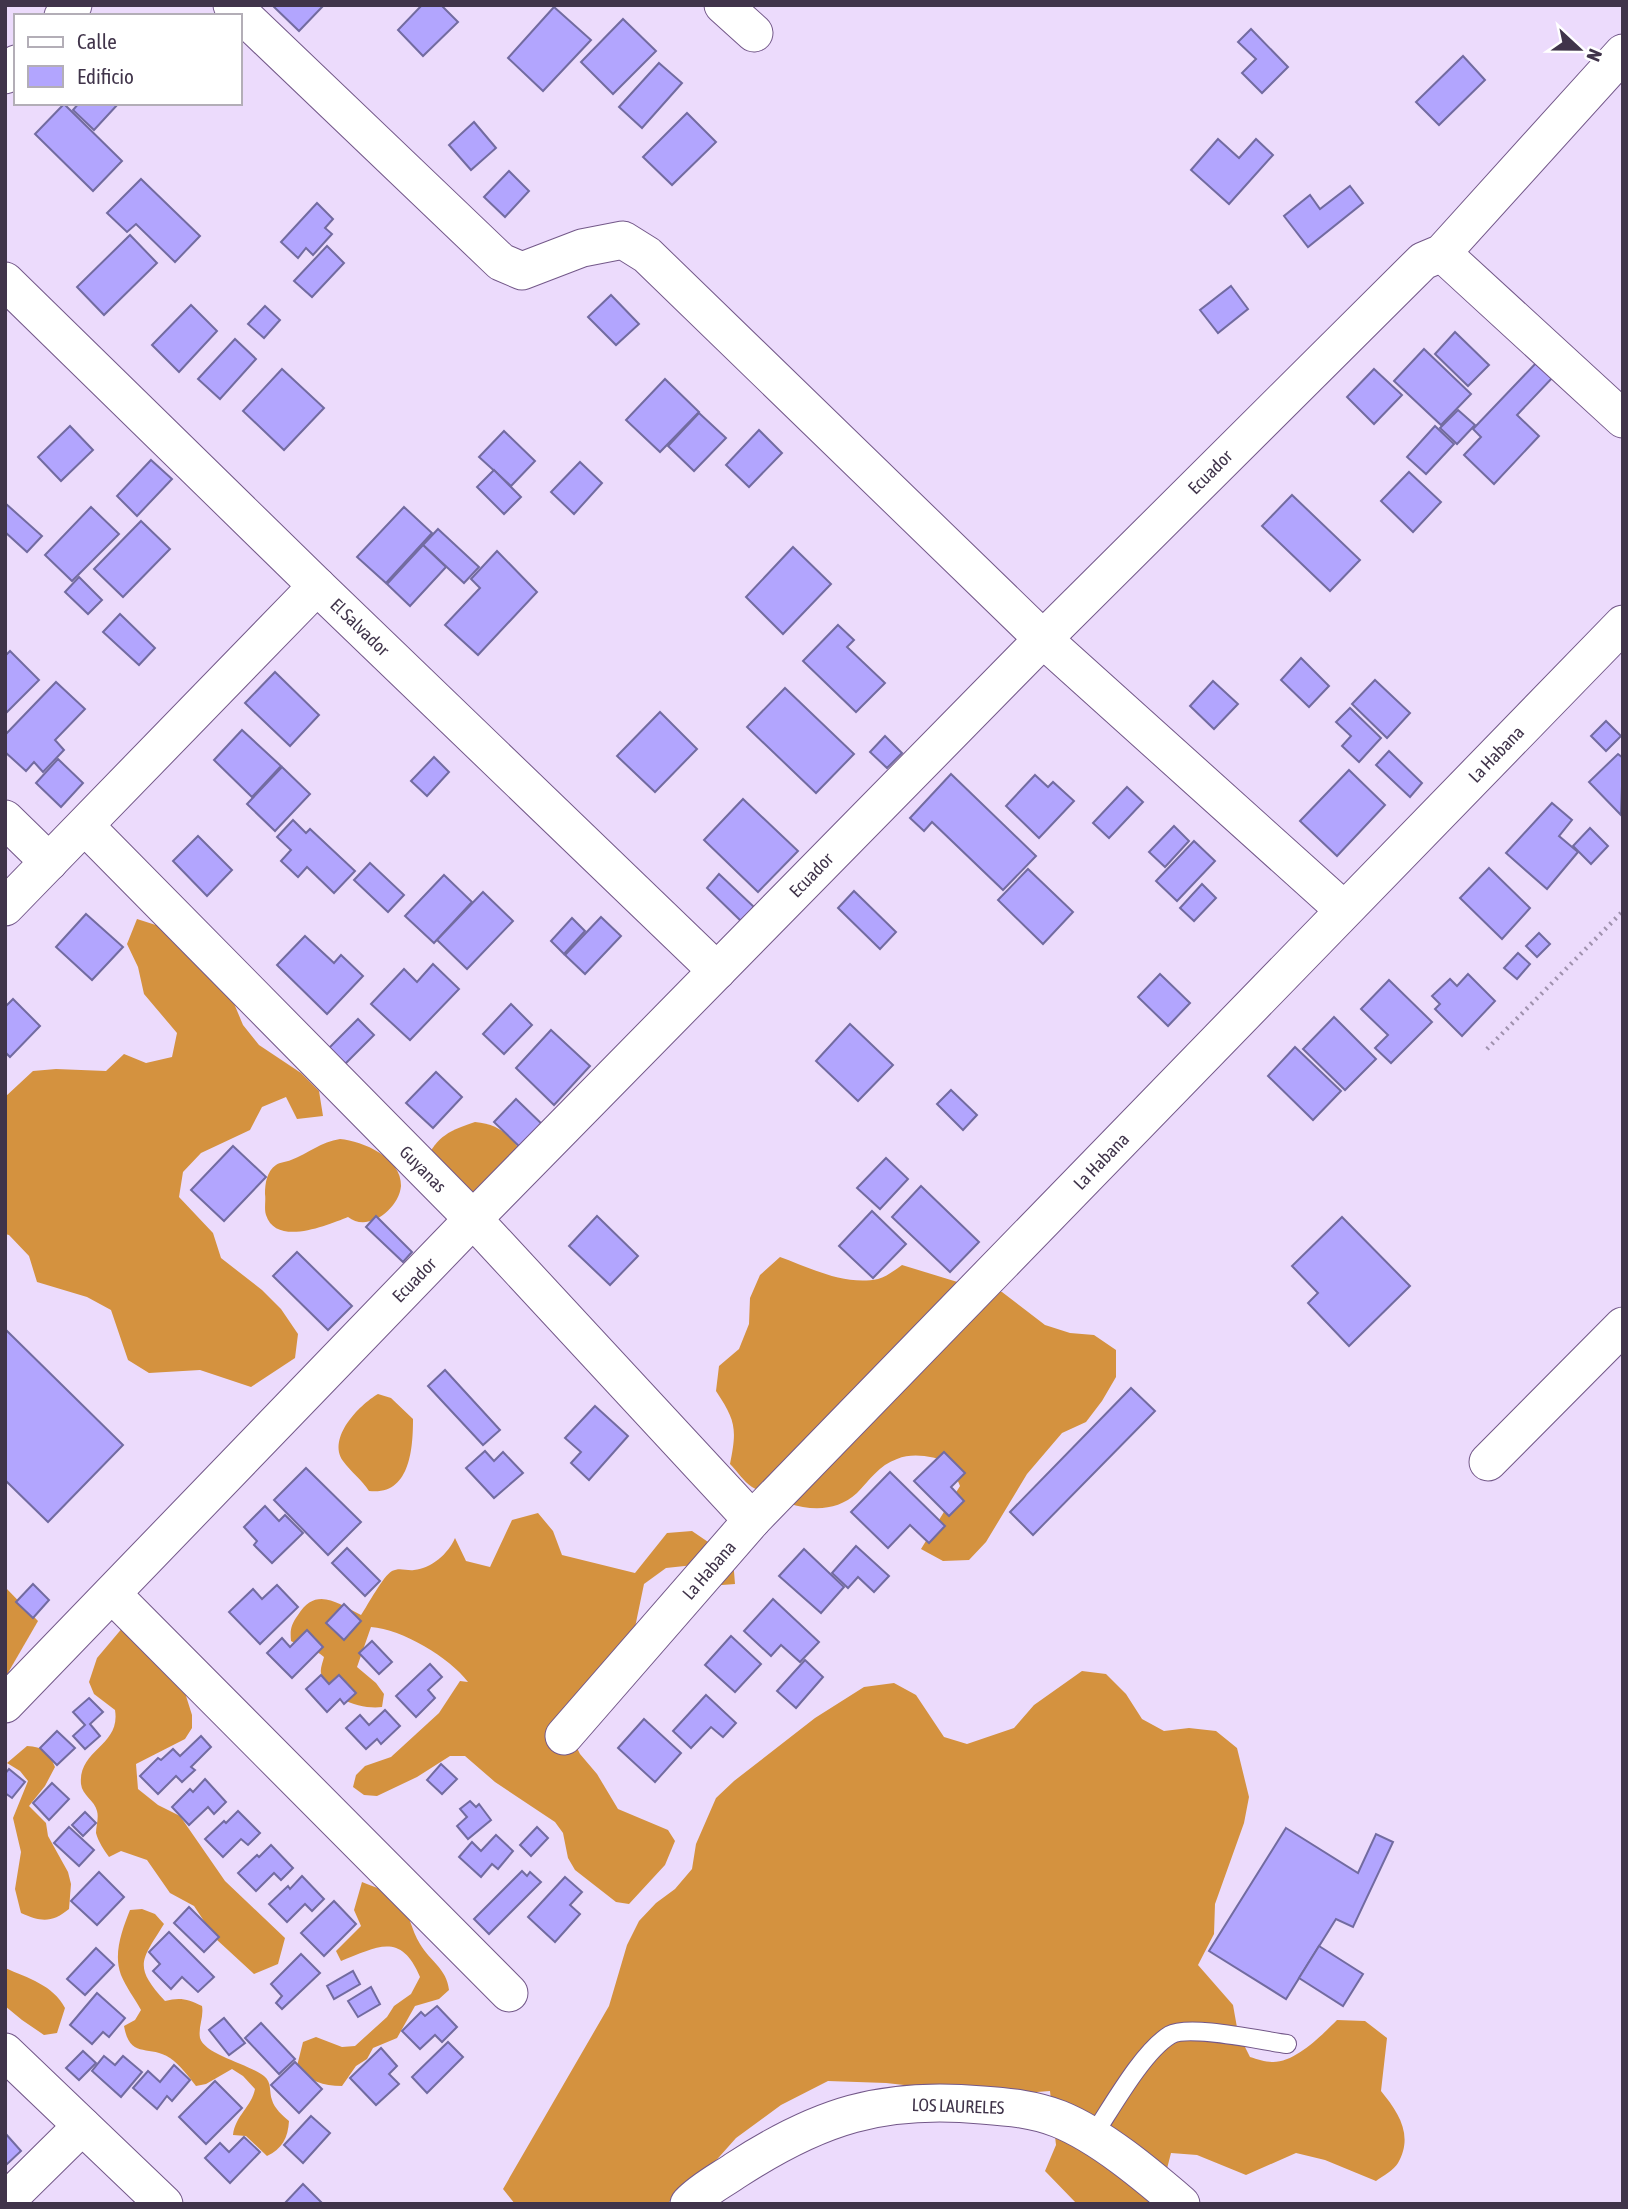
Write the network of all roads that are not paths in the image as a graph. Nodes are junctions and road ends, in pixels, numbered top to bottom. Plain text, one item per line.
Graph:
1 (723, 5) edge
2 (242, 15) edge
3 (754, 33) dead end
4 (1623, 53) edge
5 (1441, 253) junction
6 (5, 281) edge
7 (1623, 419) edge
8 (317, 586) junction
9 (1623, 624) edge
10 (1043, 639) junction
11 (5, 819) edge
12 (85, 826) junction
13 (49, 862) junction
14 (5, 907) edge
15 (1344, 910) junction
16 (717, 971) junction
17 (473, 1219) junction
18 (1623, 1326) edge
19 (1488, 1462) dead end
20 (752, 1520) junction
21 (112, 1594) junction
22 (5, 1704) edge
23 (564, 1736) dead end
24 (509, 1993) dead end
25 (1287, 2045) dead end
26 (5, 2052) edge
27 (82, 2126) junction
28 (1092, 2137) junction
29 (5, 2202) edge
30 (164, 2204) edge
31 (688, 2204) edge
32 (1181, 2204) edge

1 - 3 street
2 - 10 street
4 - 5 street, Ecuador
5 - 7 street
5 - 10 street, Ecuador
6 - 8 street, El Salvador
8 - 12 street
8 - 16 street, El Salvador
9 - 15 street, La Habana
10 - 15 street
10 - 16 street, Ecuador
11 - 13 street
12 - 13 street
12 - 17 street, Guyanas
13 - 14 street
15 - 20 street, La Habana
16 - 17 street, Ecuador
17 - 20 street, Guyanas
17 - 21 street, Ecuador
18 - 19 street
20 - 23 street, La Habana
21 - 22 street, Ecuador
21 - 24 street
25 - 28 lane
26 - 27 street
27 - 29 street
27 - 30 street
28 - 31 street, LOS LAURELES
28 - 32 street, LOS LAURELES

